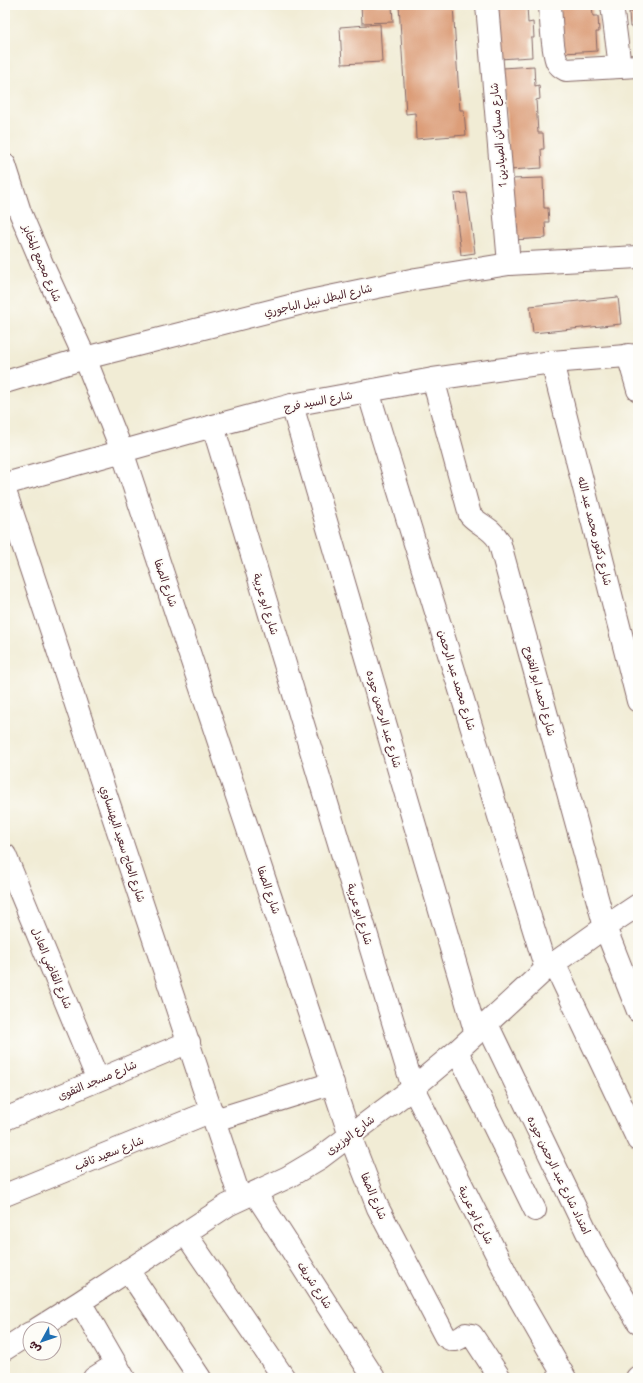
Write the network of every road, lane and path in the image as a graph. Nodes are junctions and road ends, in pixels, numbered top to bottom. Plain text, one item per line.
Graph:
1 (487, 5) edge
2 (550, 5) edge
3 (612, 5) edge
4 (629, 66) edge
5 (5, 165) edge
6 (638, 257) edge
7 (509, 264) junction
8 (633, 355) edge
9 (85, 358) junction
10 (552, 362) junction
11 (433, 379) junction
12 (5, 382) edge
13 (638, 390) edge
14 (368, 391) junction
15 (292, 405) junction
16 (213, 426) junction
17 (122, 451) junction
18 (5, 484) edge
19 (5, 491) edge
20 (638, 701) edge
21 (5, 855) edge
22 (638, 905) edge
23 (605, 927) junction
24 (550, 966) junction
25 (638, 1011) edge
26 (481, 1029) junction
27 (189, 1042) junction
28 (457, 1052) junction
29 (98, 1080) junction
30 (333, 1083) junction
31 (413, 1088) junction
32 (214, 1115) junction
33 (5, 1119) edge
34 (350, 1136) junction
35 (638, 1140) edge
36 (5, 1195) edge
37 (248, 1195) junction
38 (535, 1210) dead end
39 (185, 1233) junction
40 (128, 1270) junction
41 (80, 1302) junction
42 (50, 1321) edge
43 (638, 1322) edge
44 (22, 1338) edge
45 (5, 1349) edge
46 (120, 1371) edge
47 (94, 1378) edge
48 (200, 1378) edge
49 (284, 1378) edge
50 (374, 1378) edge
51 (500, 1378) edge
52 (565, 1378) edge

1 - 7 street, شارع مساكن الصيادين 1
2 - 4 street
3 - 4 street
5 - 9 street, شارع مجمع المخابز
6 - 7 street, شارع البطل نبيل الباجوري
7 - 9 street, شارع البطل نبيل الباجوري
8 - 10 street, شارع السيد فرج
8 - 13 street
9 - 12 street, شارع البطل نبيل الباجوري
9 - 17 street, شارع الصفا
10 - 11 street, شارع السيد فرج
10 - 20 street, شارع دكتور محمد عبد الله
11 - 14 street, شارع السيد فرج
11 - 23 street, شارع احمد ابو الفتوح
14 - 15 street, شارع السيد فرج
14 - 24 street, شارع محمد عبد الرحمن
15 - 16 street, شارع السيد فرج
15 - 26 street, شارع عبد الرحمن جوده
16 - 17 street, شارع السيد فرج
16 - 31 street, شارع ابو عريبة
17 - 18 street, شارع السيد فرج
17 - 30 street, شارع الصفا
19 - 27 street, شارع الحاج سعيد البهنساوي
21 - 29 street, شارع القاضي العادل
22 - 23 street, شارع الوزيرى
23 - 24 street, شارع الوزيرى
23 - 25 street, شارع احمد ابو الفتوح
24 - 26 street, شارع الوزيرى
24 - 35 street, شارع محمد عبد الرحمن
26 - 28 street, شارع الوزيرى
26 - 43 street, امتداد شارع عبد الرحمن جوده
27 - 29 street, شارع مسجد التقوى
27 - 32 street, شارع الحاج سعيد البهنساوي
28 - 31 street, شارع الوزيرى
28 - 38 street
29 - 33 street, شارع مسجد التقوى
30 - 32 street, شارع سعيد ثاقب
30 - 34 street, شارع الصفا
31 - 34 street, شارع الوزيرى
31 - 52 street, شارع ابو عريبة
32 - 36 street, شارع سعيد ثاقب
32 - 37 street, شارع الحاج سعيد البهنساوي
34 - 37 street, شارع الوزيرى
34 - 51 street, شارع الصفا
37 - 39 street, شارع الوزيرى
37 - 50 street, شارع شريف
39 - 40 street, شارع الوزيرى
39 - 49 street
40 - 41 street, شارع الوزيرى
40 - 48 street
41 - 42 street, شارع الوزيرى
41 - 46 street
44 - 45 street
46 - 47 street

